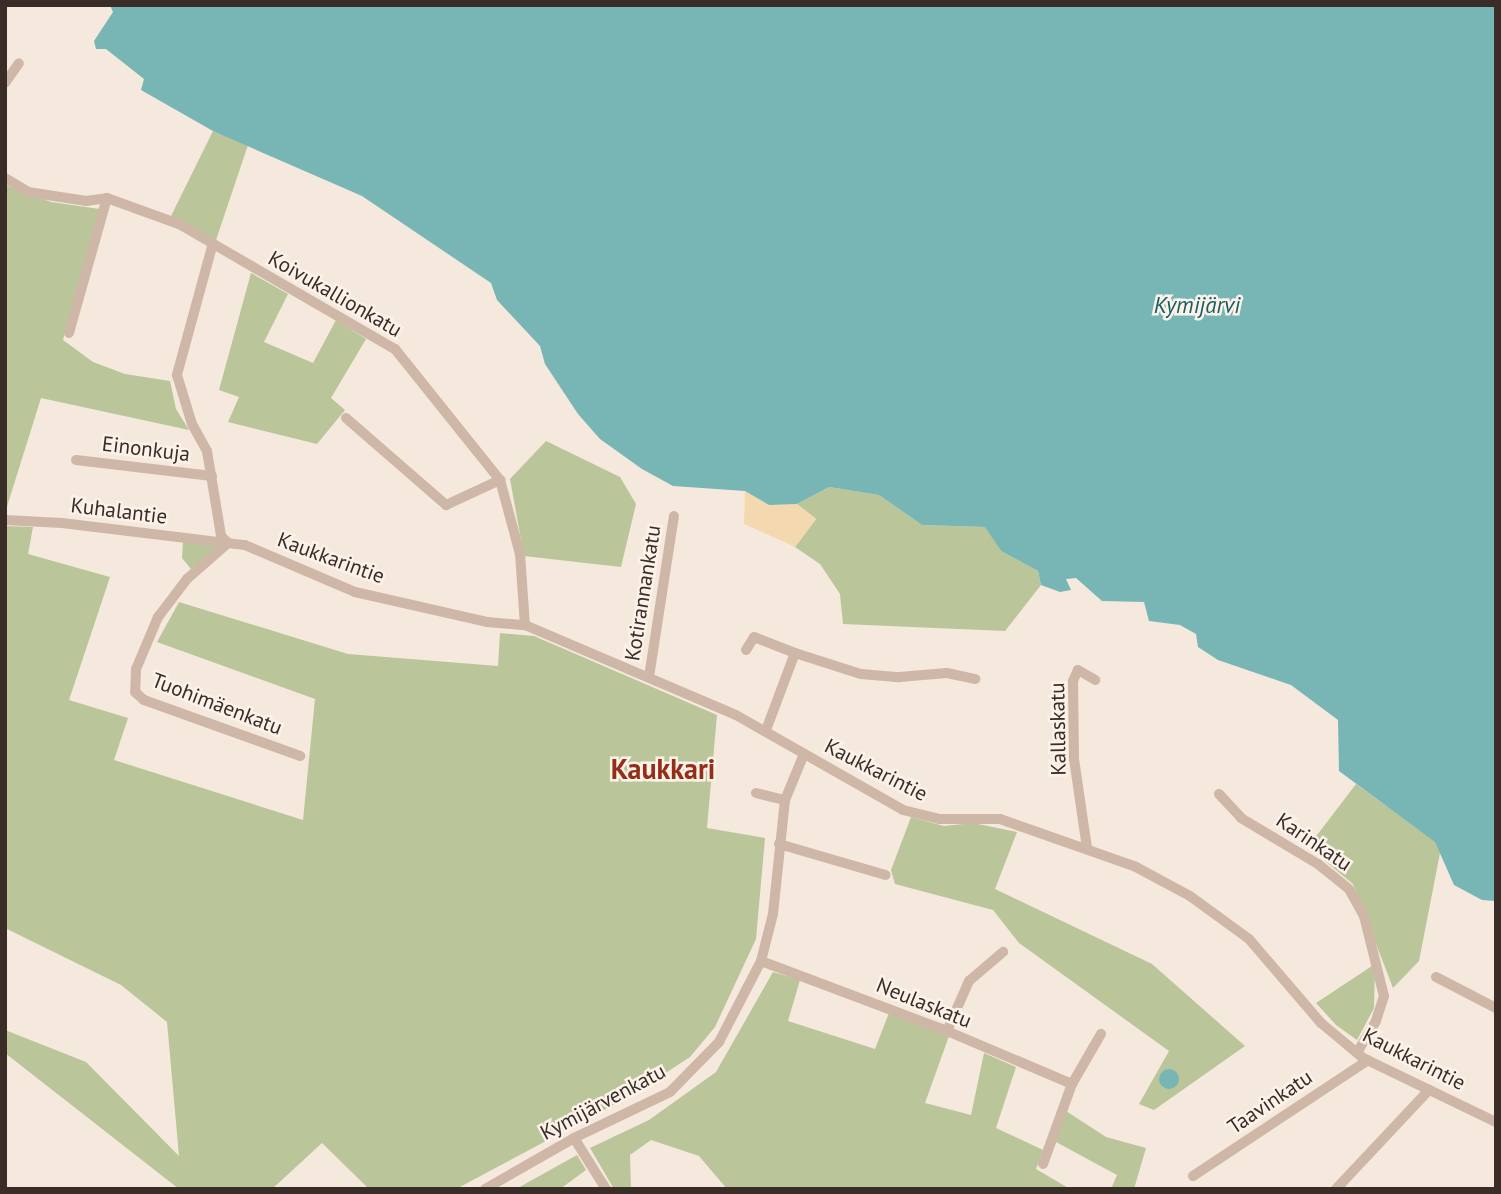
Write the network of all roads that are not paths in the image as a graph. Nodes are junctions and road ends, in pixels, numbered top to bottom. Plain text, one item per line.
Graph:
1 (19, 63) dead end
2 (5, 83) edge
3 (5, 178) edge
4 (107, 198) junction
5 (212, 243) junction
6 (69, 333) dead end
7 (346, 418) dead end
8 (76, 460) dead end
9 (212, 476) junction
10 (500, 480) junction
11 (674, 516) dead end
12 (5, 520) edge
13 (228, 542) junction
14 (525, 625) junction
15 (746, 650) dead end
16 (794, 653) junction
17 (649, 677) junction
18 (975, 679) dead end
19 (1095, 680) dead end
20 (766, 730) junction
21 (804, 754) junction
22 (300, 756) dead end
23 (756, 793) dead end
24 (1219, 794) dead end
25 (785, 800) junction
26 (779, 844) junction
27 (1087, 848) junction
28 (886, 875) dead end
29 (1003, 952) dead end
30 (761, 961) junction
31 (1436, 976) dead end
32 (1496, 1008) edge
33 (947, 1031) junction
34 (1101, 1034) dead end
35 (1357, 1053) junction
36 (1367, 1060) junction
37 (1072, 1084) junction
38 (1429, 1090) junction
39 (1496, 1122) edge
40 (574, 1138) junction
41 (1043, 1164) dead end
42 (1194, 1176) dead end
43 (485, 1189) edge
44 (606, 1189) edge
45 (1336, 1189) edge

1 - 2 street
3 - 4 street, Koivukallionkatu
4 - 5 street, Koivukallionkatu
4 - 6 street
5 - 9 street
5 - 10 street, Koivukallionkatu
7 - 10 street
8 - 9 street, Einonkuja
9 - 13 street
10 - 14 street, Koivukallionkatu
11 - 17 street, Kotirannankatu
12 - 13 street, Kuhalantie
13 - 14 street, Kaukkarintie
13 - 22 street, Tuohimäenkatu
14 - 17 street, Kaukkarintie
15 - 16 street
16 - 18 street
16 - 20 street
17 - 20 street, Kaukkarintie
19 - 27 street, Kallaskatu
20 - 21 street, Kaukkarintie
21 - 25 street, Kymijärvenkatu
21 - 27 street, Kaukkarintie
23 - 25 street
24 - 35 street, Karinkatu
25 - 26 street, Kymijärvenkatu
26 - 28 street
26 - 30 street, Kymijärvenkatu
27 - 35 street, Kaukkarintie
29 - 33 street
30 - 33 street, Neulaskatu
30 - 40 street, Kymijärvenkatu
31 - 32 street
33 - 37 street, Neulaskatu
34 - 37 street
35 - 36 street, Kaukkarintie
36 - 38 street, Kaukkarintie
36 - 42 street, Taavinkatu
37 - 41 street
38 - 39 street, Kaukkarintie
38 - 45 street
40 - 43 street, Kymijärvenkatu
40 - 44 street

